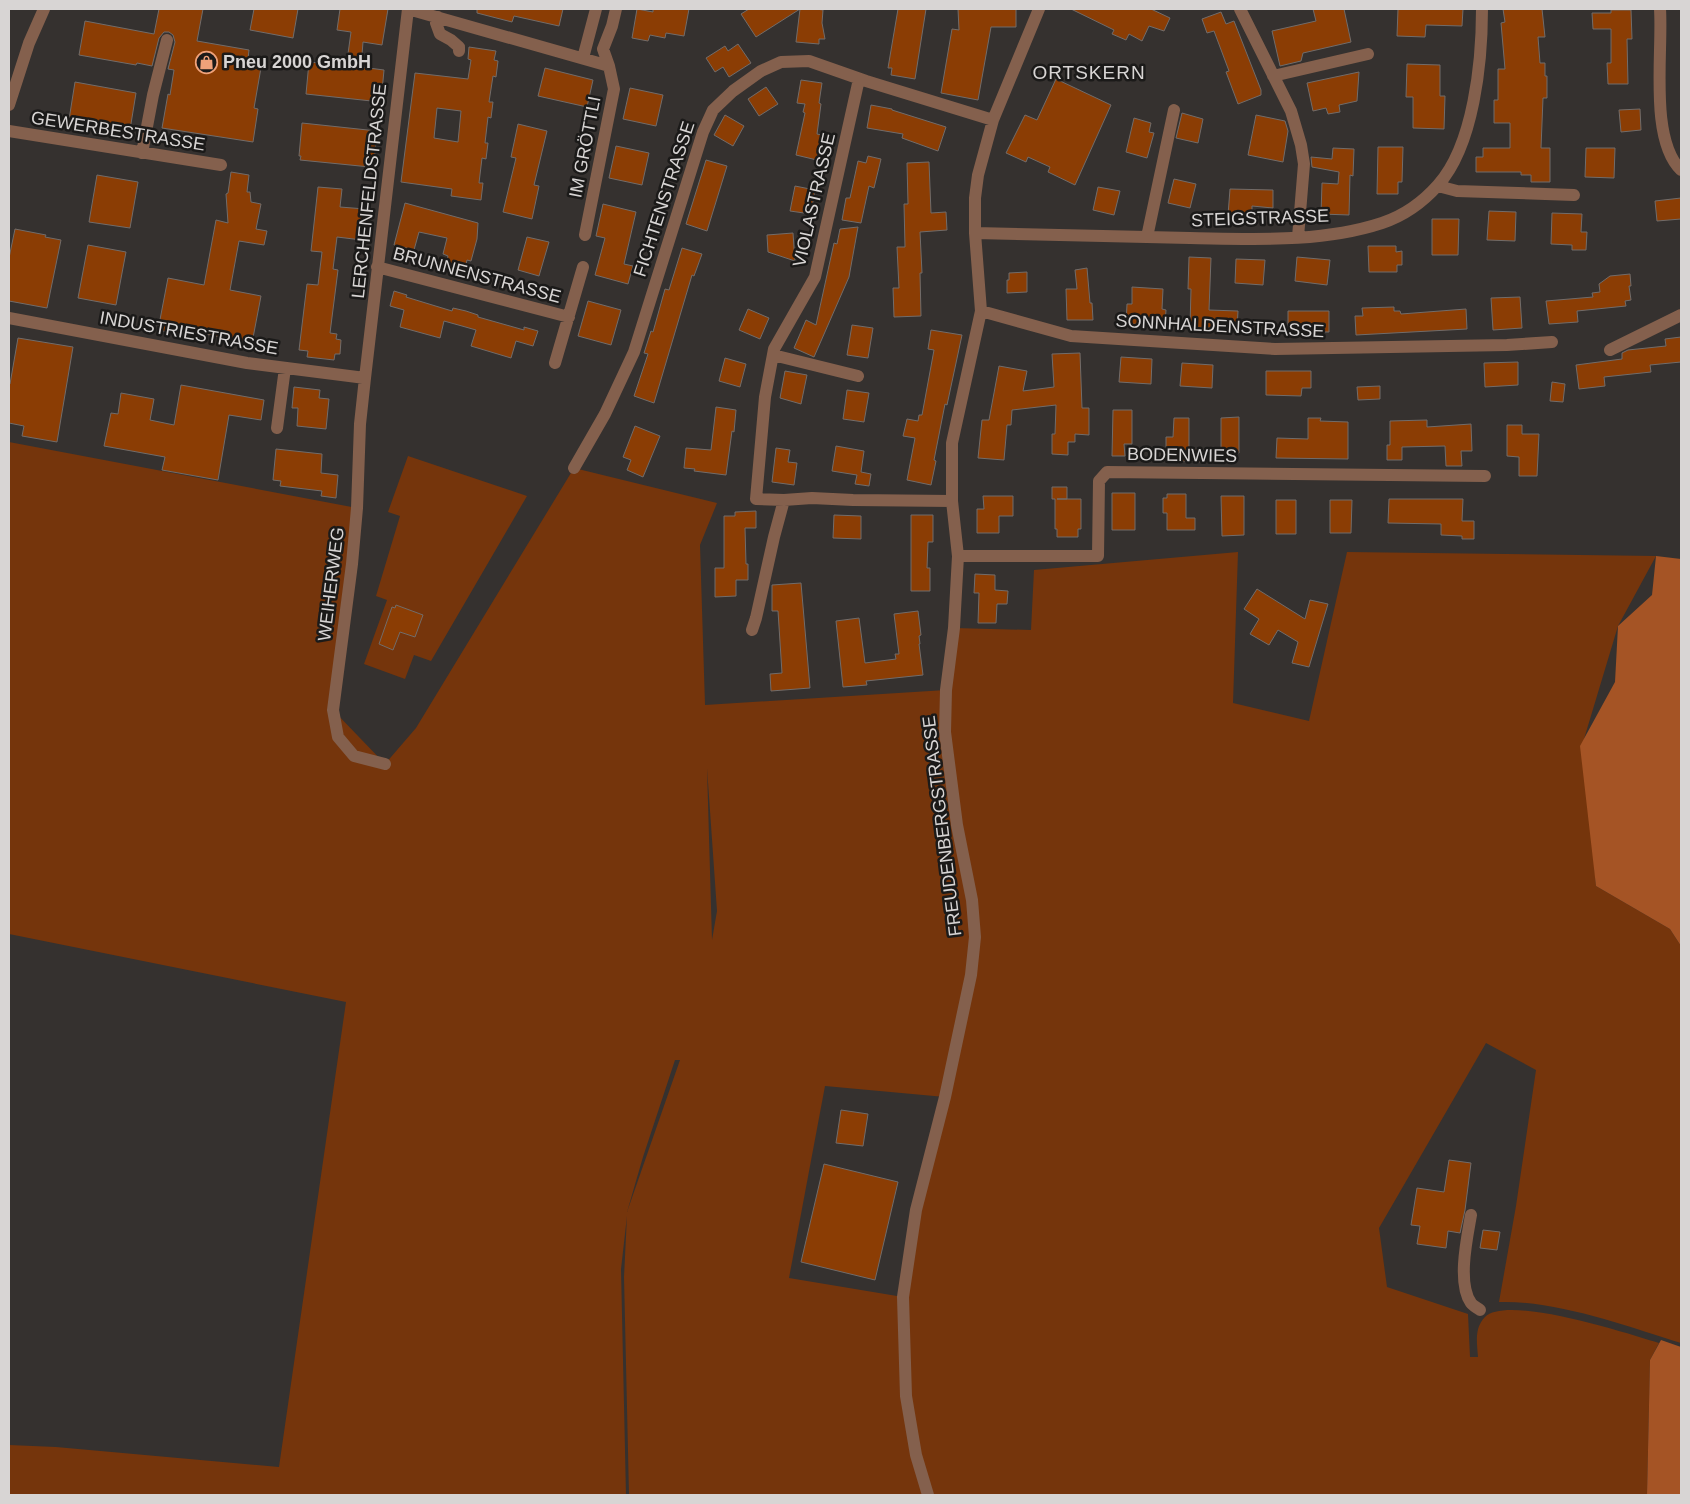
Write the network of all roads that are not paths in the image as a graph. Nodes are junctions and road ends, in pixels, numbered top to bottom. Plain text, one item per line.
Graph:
1 (44, 9) edge
2 (408, 9) edge
3 (596, 9) edge
4 (616, 9) edge
5 (1039, 9) edge
6 (1240, 9) edge
7 (1482, 9) edge
8 (1660, 9) edge
9 (438, 17) junction
10 (167, 40) dead end
11 (459, 51) dead end
12 (1368, 54) dead end
13 (583, 58) junction
14 (609, 66) junction
15 (1273, 76) junction
16 (860, 79) junction
17 (9, 105) edge
18 (1174, 110) dead end
19 (993, 120) junction
20 (9, 131) edge
21 (142, 153) junction
22 (221, 165) dead end
23 (1681, 170) edge
24 (1438, 186) junction
25 (1574, 195) dead end
26 (975, 233) junction
27 (585, 235) dead end
28 (1147, 237) junction
29 (1298, 237) junction
30 (377, 267) junction
31 (583, 267) dead end
32 (980, 311) junction
33 (1681, 315) edge
34 (569, 317) junction
35 (9, 318) edge
36 (1552, 342) dead end
37 (1610, 350) dead end
38 (773, 356) junction
39 (555, 363) dead end
40 (284, 368) junction
41 (858, 376) dead end
42 (365, 378) junction
43 (277, 428) dead end
44 (574, 468) dead end
45 (1485, 476) dead end
46 (784, 500) junction
47 (952, 501) junction
48 (958, 556) junction
49 (752, 630) dead end
50 (385, 764) dead end
51 (1471, 1215) dead end
52 (1480, 1310) dead end
53 (928, 1495) edge

1 - 17 street
2 - 9 street
2 - 30 street, LERCHENFELDSTRASSE
3 - 13 street
4 - 14 street, IM GRÖTTLI
5 - 19 street, FREUDENBERGSTRASSE
6 - 15 street
7 - 24 street, STEIGSTRASSE
8 - 23 street
9 - 11 street
9 - 13 street
10 - 21 street
12 - 15 street
13 - 14 street
14 - 27 street, IM GRÖTTLI
15 - 29 street
16 - 19 street, FICHTENSTRASSE
16 - 38 street, VIOLASTRASSE
16 - 44 street, FICHTENSTRASSE
18 - 28 street
19 - 26 street, FREUDENBERGSTRASSE
20 - 21 street, GEWERBESTRASSE
21 - 22 street, GEWERBESTRASSE
24 - 25 street
24 - 29 street, STEIGSTRASSE
26 - 28 street, STEIGSTRASSE
26 - 32 street, FREUDENBERGSTRASSE
28 - 29 street, STEIGSTRASSE
30 - 34 street, BRUNNENSTRASSE
30 - 42 street, LERCHENFELDSTRASSE
31 - 34 street, BRUNNENSTRASSE
32 - 36 street, SONNHALDENSTRASSE
32 - 47 street, FREUDENBERGSTRASSE
33 - 37 street
34 - 39 street, BRUNNENSTRASSE
35 - 40 street, INDUSTRIESTRASSE
38 - 41 street
38 - 46 street, VIOLASTRASSE
40 - 42 street, INDUSTRIESTRASSE
40 - 43 street
42 - 50 street, WEIHERWEG
45 - 48 street, BODENWIES
46 - 47 street
46 - 49 street
47 - 48 street, FREUDENBERGSTRASSE
48 - 53 street, FREUDENBERGSTRASSE
51 - 52 street

